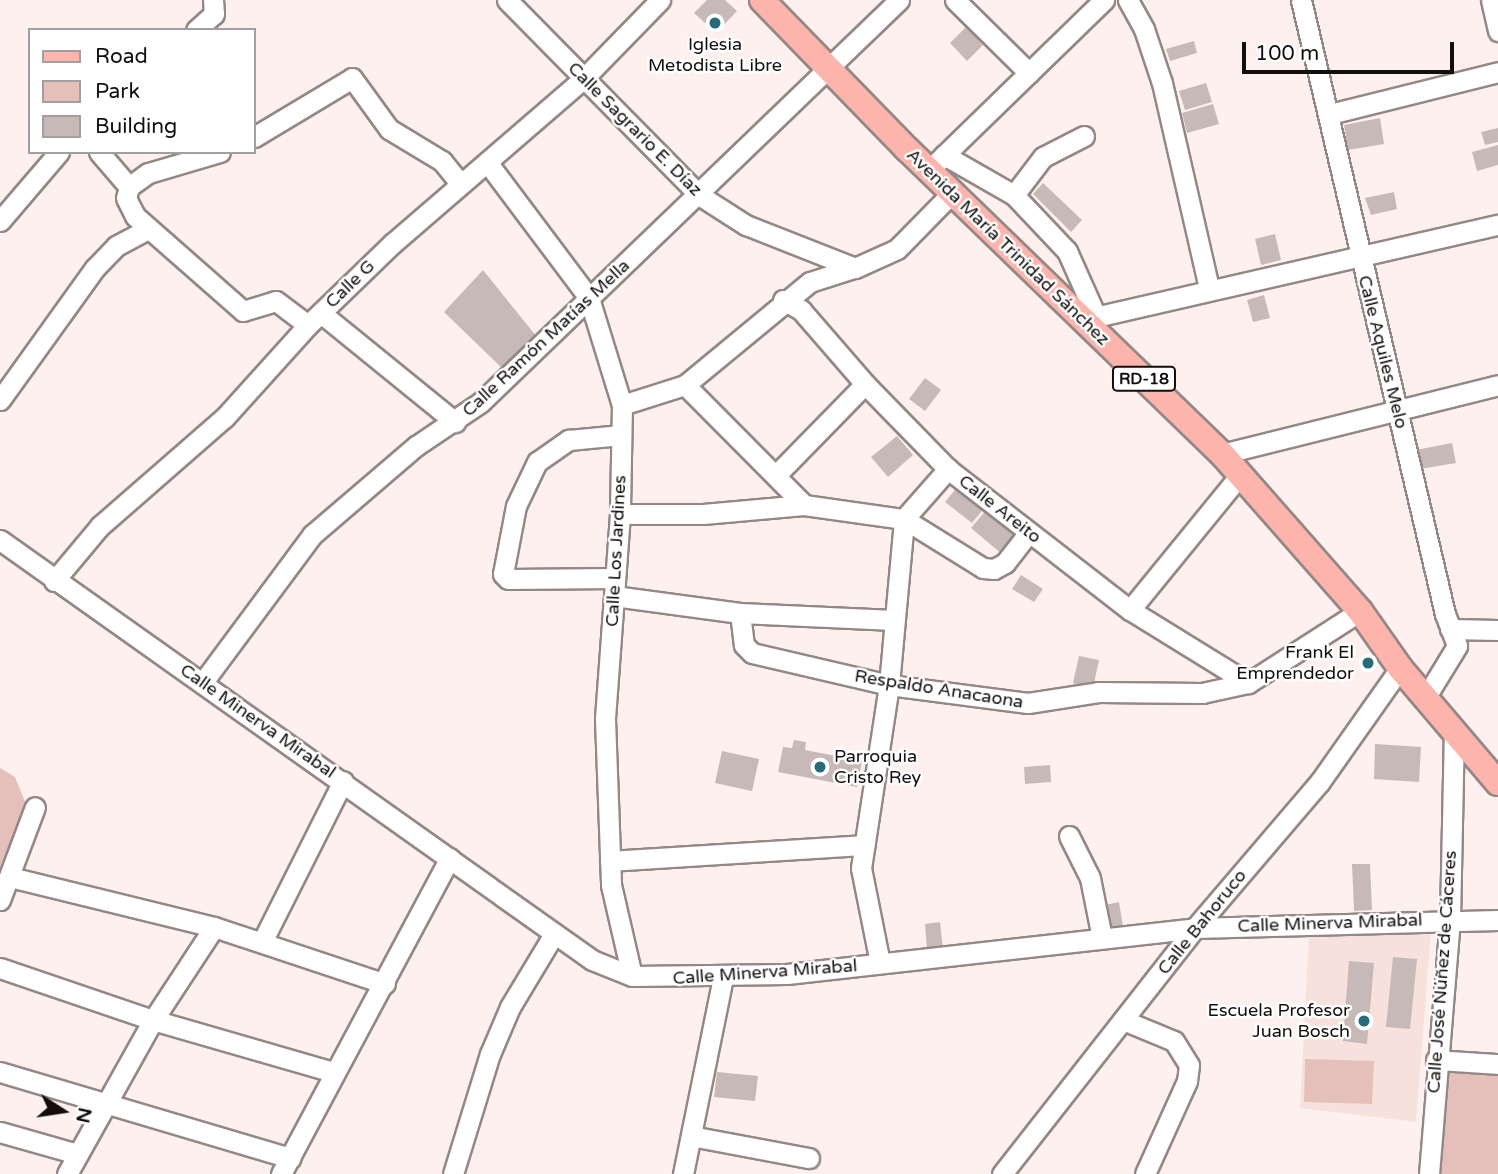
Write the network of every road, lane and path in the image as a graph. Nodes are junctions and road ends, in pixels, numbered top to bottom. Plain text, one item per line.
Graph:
1 (213, 0) edge
2 (507, 0) edge
3 (660, 0) edge
4 (762, 0) edge
5 (900, 0) edge
6 (955, 0) edge
7 (1104, 0) edge
8 (1128, 0) edge
9 (1301, 0) edge
10 (1491, 0) edge
11 (198, 28) edge
12 (1498, 31) edge
13 (831, 67) junction
14 (1498, 72) edge
15 (1029, 73) junction
16 (584, 78) junction
17 (1330, 114) junction
18 (256, 135) edge
19 (1084, 136) dead end
20 (57, 154) edge
21 (101, 154) edge
22 (213, 154) edge
23 (487, 162) junction
24 (937, 162) junction
25 (459, 182) junction
26 (129, 187) junction
27 (953, 192) junction
28 (699, 195) junction
29 (1014, 195) junction
30 (0, 221) edge
31 (1498, 225) edge
32 (148, 229) junction
33 (1359, 254) junction
34 (855, 268) junction
35 (1209, 288) junction
36 (589, 298) junction
37 (783, 300) junction
38 (1089, 318) junction
39 (315, 319) junction
40 (685, 384) junction
41 (865, 384) junction
42 (1498, 385) edge
43 (0, 400) edge
44 (621, 405) junction
45 (1397, 408) junction
46 (455, 422) junction
47 (621, 435) junction
48 (1222, 454) junction
49 (948, 469) junction
50 (777, 474) junction
51 (1240, 475) junction
52 (804, 505) junction
53 (620, 514) junction
54 (904, 519) junction
55 (1029, 532) junction
56 (0, 540) edge
57 (54, 581) junction
58 (614, 587) junction
59 (1130, 610) junction
60 (1360, 611) junction
61 (740, 613) junction
62 (894, 620) junction
63 (1450, 629) junction
64 (1498, 630) edge
65 (1400, 668) junction
66 (203, 682) junction
67 (1248, 683) junction
68 (889, 685) junction
69 (1427, 695) junction
70 (1454, 729) junction
71 (343, 781) junction
72 (1498, 783) edge
73 (35, 807) dead end
74 (1069, 836) dead end
75 (864, 845) junction
76 (450, 858) junction
77 (610, 861) junction
78 (10, 877) junction
79 (0, 900) edge
80 (1450, 919) junction
81 (1498, 920) edge
82 (214, 927) junction
83 (1195, 928) junction
84 (554, 934) junction
85 (1102, 938) junction
86 (262, 942) junction
87 (880, 963) junction
88 (0, 968) edge
89 (632, 976) junction
90 (723, 977) junction
91 (385, 984) junction
92 (153, 1020) junction
93 (1123, 1020) junction
94 (1436, 1060) junction
95 (1498, 1064) edge
96 (0, 1072) edge
97 (333, 1072) junction
98 (104, 1104) junction
99 (0, 1132) edge
100 (691, 1136) junction
101 (78, 1154) junction
102 (809, 1157) dead end
103 (286, 1166) edge
104 (67, 1174) edge
105 (453, 1174) edge
106 (683, 1174) edge
107 (1002, 1174) edge
108 (1145, 1174) edge
109 (1429, 1174) edge

1 - 11 street
2 - 16 street, Calle Sagrario E. Díaz
3 - 16 street, Calle G
4 - 13 main road, Avenida María Trinidad Sánchez / RD-18
5 - 13 street, Calle Ramón Matías Mella
6 - 15 street
7 - 15 street
8 - 35 street
9 - 17 street, Calle Aquiles Melo
10 - 12 street
13 - 24 main road, Avenida María Trinidad Sánchez / RD-18
13 - 28 street, Calle Ramón Matías Mella
14 - 17 street
15 - 24 street
16 - 23 street, Calle G
16 - 28 street, Calle Sagrario E. Díaz
17 - 33 street, Calle Aquiles Melo
18 - 25 street
19 - 29 street
20 - 30 street
21 - 26 street
22 - 26 street
23 - 25 street, Calle G
23 - 36 street, Calle Los Jardines
24 - 27 main road, Avenida María Trinidad Sánchez / RD-18
24 - 29 street
25 - 39 street, Calle G
26 - 32 street
27 - 34 street
27 - 38 main road, Avenida María Trinidad Sánchez / RD-18
28 - 34 street, Calle Sagrario E. Díaz
28 - 36 street, Calle Ramón Matías Mella
29 - 38 street
31 - 33 street
32 - 39 street
32 - 43 street
33 - 35 street
33 - 45 street, Calle Aquiles Melo
34 - 37 street
35 - 38 street
36 - 44 street, Calle Los Jardines
36 - 46 street, Calle Ramón Matías Mella
37 - 40 street
37 - 41 street, Calle Areito
38 - 48 main road, Avenida María Trinidad Sánchez / RD-18
39 - 46 street
39 - 57 street, Calle G
40 - 44 street
40 - 50 street
41 - 49 street, Calle Areito
41 - 50 street
42 - 45 street
44 - 47 street, Calle Los Jardines
45 - 48 street
45 - 63 street, Calle Aquiles Melo
46 - 66 street, Calle Ramón Matías Mella
47 - 53 street, Calle Los Jardines
47 - 58 street
48 - 51 main road, Avenida María Trinidad Sánchez / RD-18
49 - 54 street
49 - 55 street, Calle Areito
50 - 52 street
51 - 59 street
51 - 60 main road, Avenida María Trinidad Sánchez / RD-18
52 - 53 street
52 - 54 street
53 - 58 street, Calle Los Jardines
54 - 55 street
54 - 62 street
55 - 59 street, Calle Areito
56 - 57 street, Calle Minerva Mirabal
57 - 66 street, Calle Minerva Mirabal
58 - 61 street
58 - 77 street, Calle Los Jardines
59 - 67 street, Calle Areito
60 - 65 main road, Avenida María Trinidad Sánchez / RD-18
60 - 67 street, Respaldo Anacaona
61 - 62 street
61 - 68 street, Respaldo Anacaona
62 - 68 street
63 - 64 street
63 - 69 street, Calle Aquiles Melo
65 - 69 main road, Avenida María Trinidad Sánchez / RD-18
65 - 83 street, Calle Bahoruco
66 - 71 street, Calle Minerva Mirabal
67 - 68 street, Respaldo Anacaona
68 - 75 street
69 - 70 main road, Avenida María Trinidad Sánchez / RD-18
70 - 72 main road, Avenida María Trinidad Sánchez / RD-18
70 - 80 street, Calle José Núñez de Cáceres
71 - 76 street, Calle Minerva Mirabal
71 - 86 street
73 - 78 street
74 - 85 street
75 - 77 street
75 - 87 street
76 - 84 street, Calle Minerva Mirabal
76 - 91 street
77 - 89 street, Calle Los Jardines
78 - 79 street
78 - 82 street
80 - 81 street, Calle Minerva Mirabal
80 - 83 street, Calle Minerva Mirabal
80 - 94 street, Calle José Núñez de Cáceres
82 - 86 street
82 - 92 street
83 - 85 street, Calle Minerva Mirabal
83 - 93 street, Calle Bahoruco
84 - 89 street, Calle Minerva Mirabal
84 - 105 street
85 - 87 street, Calle Minerva Mirabal
86 - 91 street
87 - 90 street, Calle Minerva Mirabal
88 - 92 street
89 - 90 street, Calle Minerva Mirabal
90 - 100 street
91 - 97 street
92 - 97 street
92 - 98 street
93 - 107 street, Calle Bahoruco
93 - 108 street
94 - 95 street
94 - 109 street, Calle José Núñez de Cáceres
96 - 98 street
97 - 103 street
98 - 101 street
98 - 103 street
99 - 101 street
100 - 102 street
100 - 106 street
101 - 104 street

